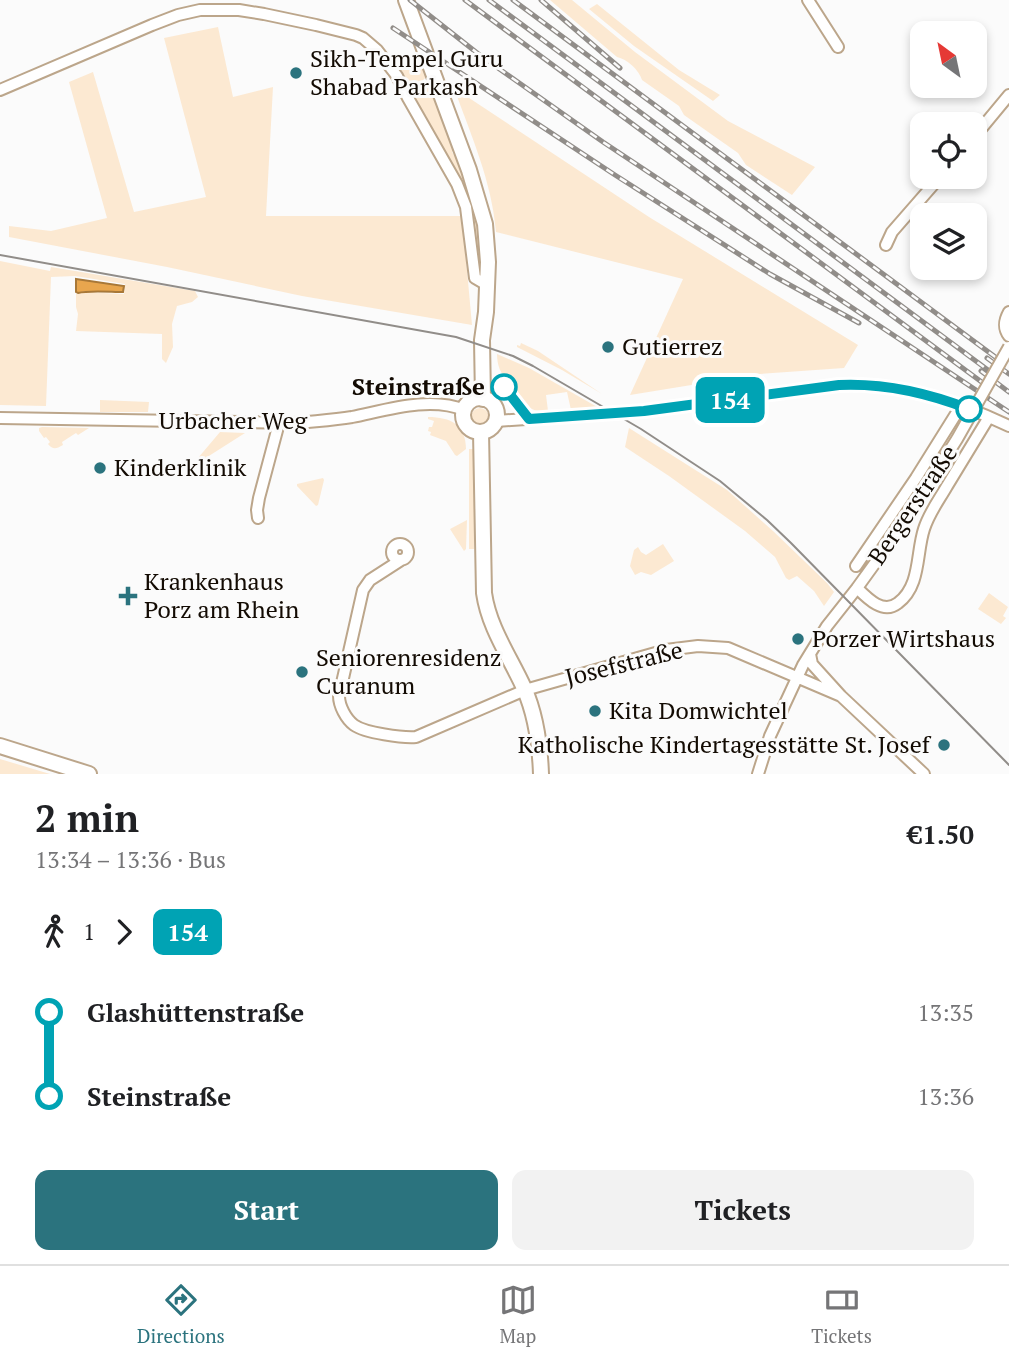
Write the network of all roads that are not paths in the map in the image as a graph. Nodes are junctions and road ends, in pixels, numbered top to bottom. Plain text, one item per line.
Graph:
1 (405, 0) edge
2 (808, 0) edge
3 (838, 47) dead end
4 (0, 90) edge
5 (1009, 95) edge
6 (987, 122) edge
7 (930, 189) edge
8 (886, 245) dead end
9 (487, 285) junction
10 (1009, 312) edge
11 (1009, 336) edge
12 (1009, 347) edge
13 (488, 402) junction
14 (961, 406) junction
15 (464, 410) junction
16 (989, 417) junction
17 (0, 418) edge
18 (496, 421) junction
19 (279, 423) junction
20 (1009, 426) edge
21 (481, 432) junction
22 (258, 518) dead end
23 (401, 560) dead end
24 (856, 566) dead end
25 (857, 589) junction
26 (810, 654) junction
27 (797, 678) junction
28 (525, 690) junction
29 (841, 696) junction
30 (0, 746) edge
31 (89, 774) edge
32 (541, 774) edge
33 (758, 774) edge
34 (924, 774) edge

1 - 9 main road
2 - 3 street
4 - 9 street
5 - 6 street
7 - 8 street
9 - 13 main road
10 - 11 street
12 - 25 street, Bergerstraße, bridge
13 - 15 main road
13 - 18 main road
14 - 16 street
14 - 18 street
14 - 24 street, Bergerstraße
15 - 19 street, Urbacher Weg
15 - 21 main road
16 - 20 street
16 - 25 street, Bergerstraße
17 - 19 street, Urbacher Weg
18 - 21 main road
19 - 22 street
21 - 28 main road
23 - 28 street, Josefstraße
25 - 26 street, Bergerstraße
26 - 27 street, Bergerstraße
26 - 29 street, Josefstraße
27 - 28 street, Josefstraße
27 - 29 street, Josefstraße
27 - 33 street, Bergerstraße
28 - 32 main road
29 - 34 street, Josefstraße
30 - 31 main road

